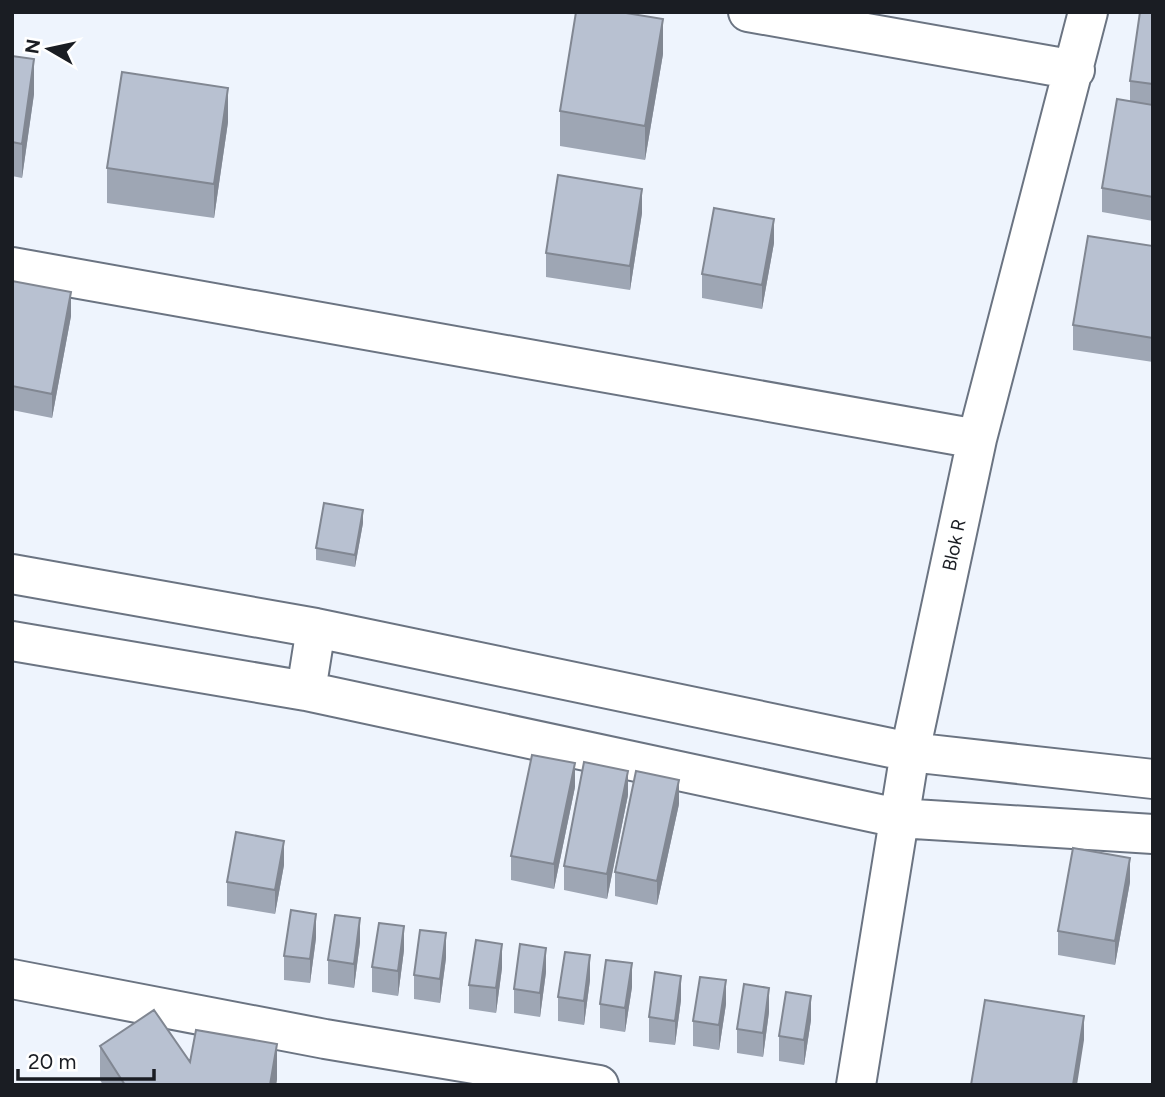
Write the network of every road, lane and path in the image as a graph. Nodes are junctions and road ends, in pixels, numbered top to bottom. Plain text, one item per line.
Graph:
1 (748, 12) edge
2 (1088, 12) edge
3 (1075, 70) junction
4 (12, 267) edge
5 (977, 439) junction
6 (12, 574) edge
7 (316, 628) junction
8 (12, 641) edge
9 (306, 691) junction
10 (910, 752) junction
11 (1153, 779) edge
12 (898, 818) junction
13 (1153, 834) edge
14 (12, 979) edge
15 (599, 1085) edge
16 (856, 1085) edge

1 - 3 street
2 - 3 street, Blok R
3 - 5 street, Blok R
4 - 5 street
5 - 10 street, Blok R
6 - 7 street
7 - 9 street
7 - 10 street
8 - 9 street
9 - 12 street
10 - 11 street
10 - 12 street, Blok R
12 - 13 street
12 - 16 street, Blok R
14 - 15 street

